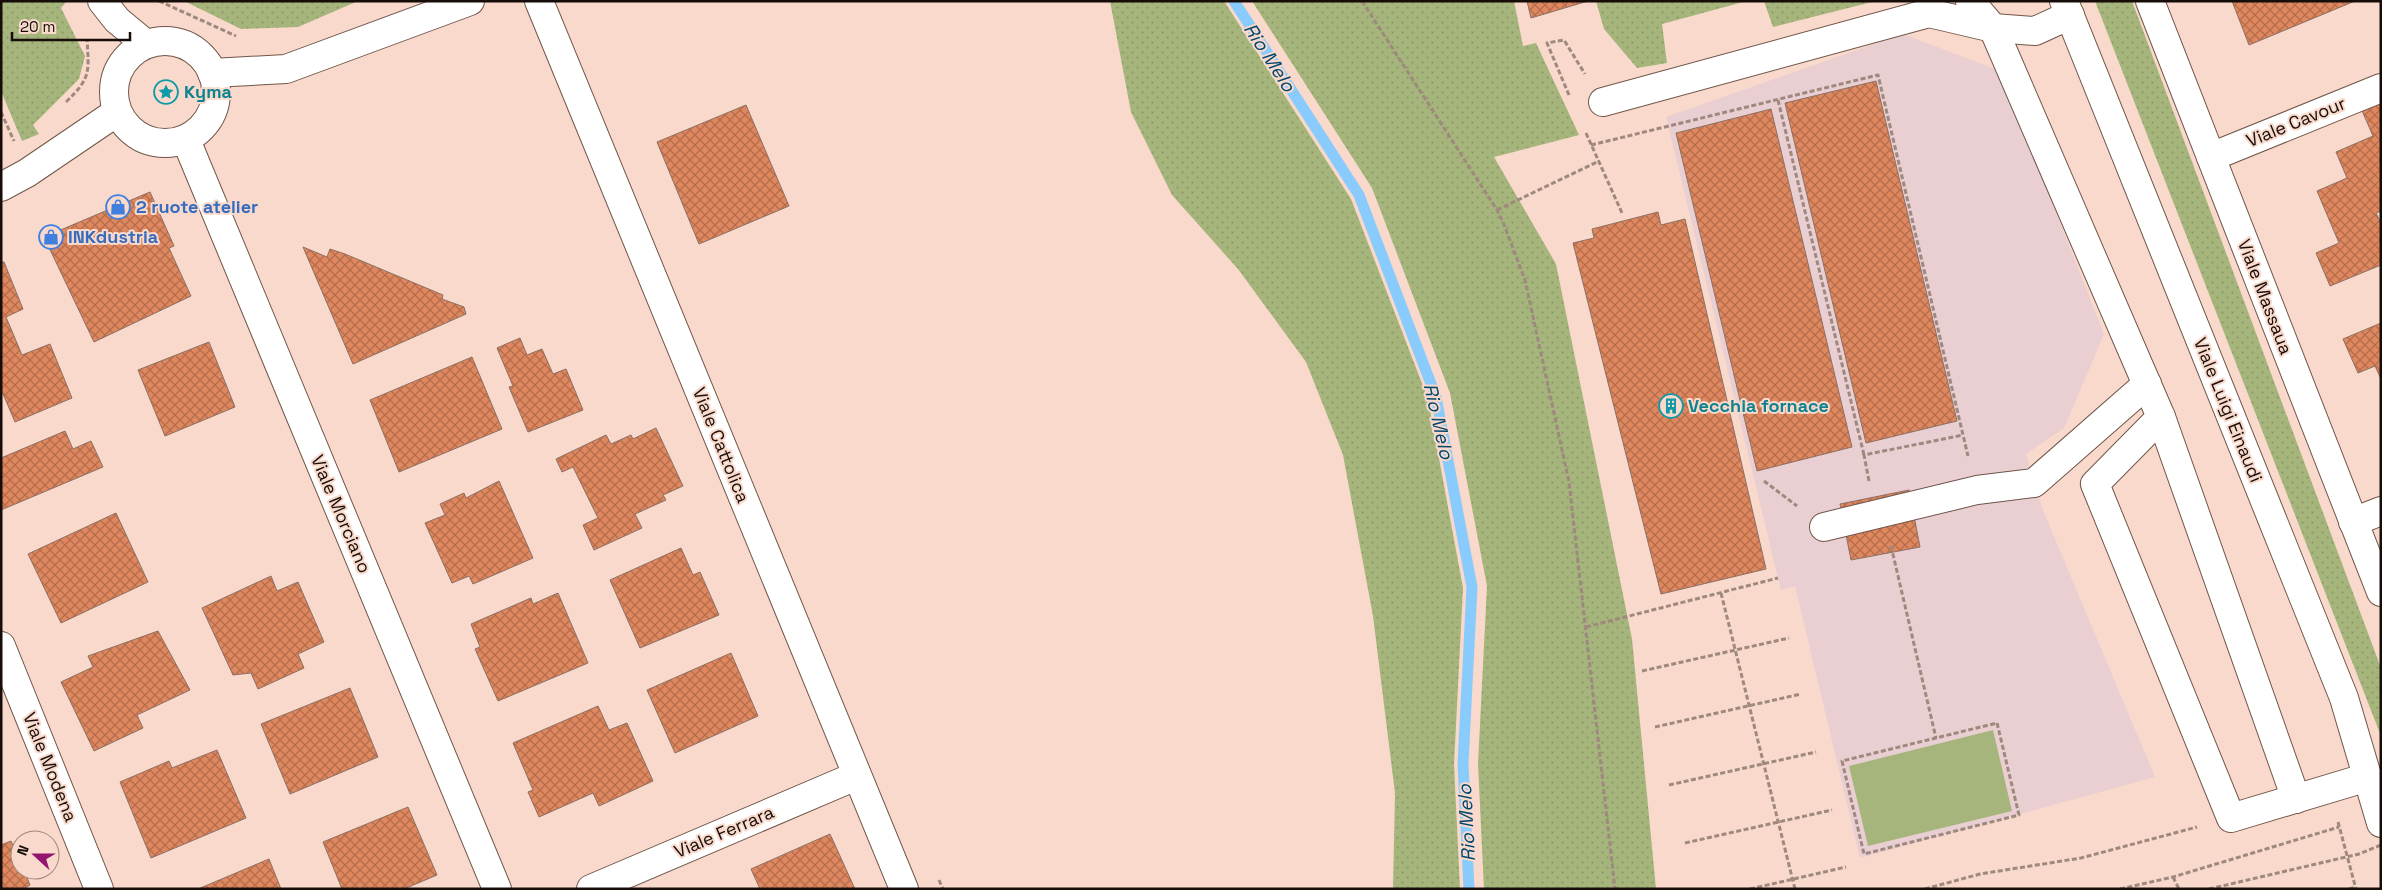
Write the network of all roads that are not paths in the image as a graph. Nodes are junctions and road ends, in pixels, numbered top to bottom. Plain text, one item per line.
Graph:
1 (102, 1) edge
2 (470, 1) edge
3 (538, 1) edge
4 (1970, 1) edge
5 (2150, 1) edge
6 (2067, 8) edge
7 (1993, 28) junction
8 (146, 44) junction
9 (212, 72) junction
10 (2381, 88) edge
11 (1603, 102) dead end
12 (118, 112) junction
13 (186, 140) junction
14 (2211, 157) junction
15 (1, 187) edge
16 (2147, 384) junction
17 (2161, 417) junction
18 (2381, 511) edge
19 (2353, 522) junction
20 (1824, 527) road end
21 (2381, 592) edge
22 (1, 646) edge
23 (856, 776) junction
24 (2368, 777) junction
25 (2296, 799) junction
26 (2381, 823) edge
27 (99, 889) edge
28 (497, 889) edge
29 (591, 889) edge
30 (904, 889) edge

1 - 8 street
2 - 9 street
3 - 23 street, Viale Cattolica
4 - 7 street
5 - 14 street, Viale Massaua
6 - 7 street
6 - 24 street, Viale Luigi Einaudi
7 - 11 street
7 - 16 street
8 - 9 street
8 - 12 street
9 - 13 street
10 - 14 street, Viale Cavour
12 - 13 street
12 - 15 street
13 - 28 street, Viale Morciano
14 - 19 street, Viale Massaua
16 - 17 street
16 - 20 street
17 - 25 street
17 - 25 street
18 - 19 street
19 - 21 street, Viale Massaua
22 - 27 street, Viale Modena
23 - 29 street, Viale Ferrara
23 - 30 street, Viale Cattolica
24 - 25 street
24 - 26 street, Viale Luigi Einaudi

